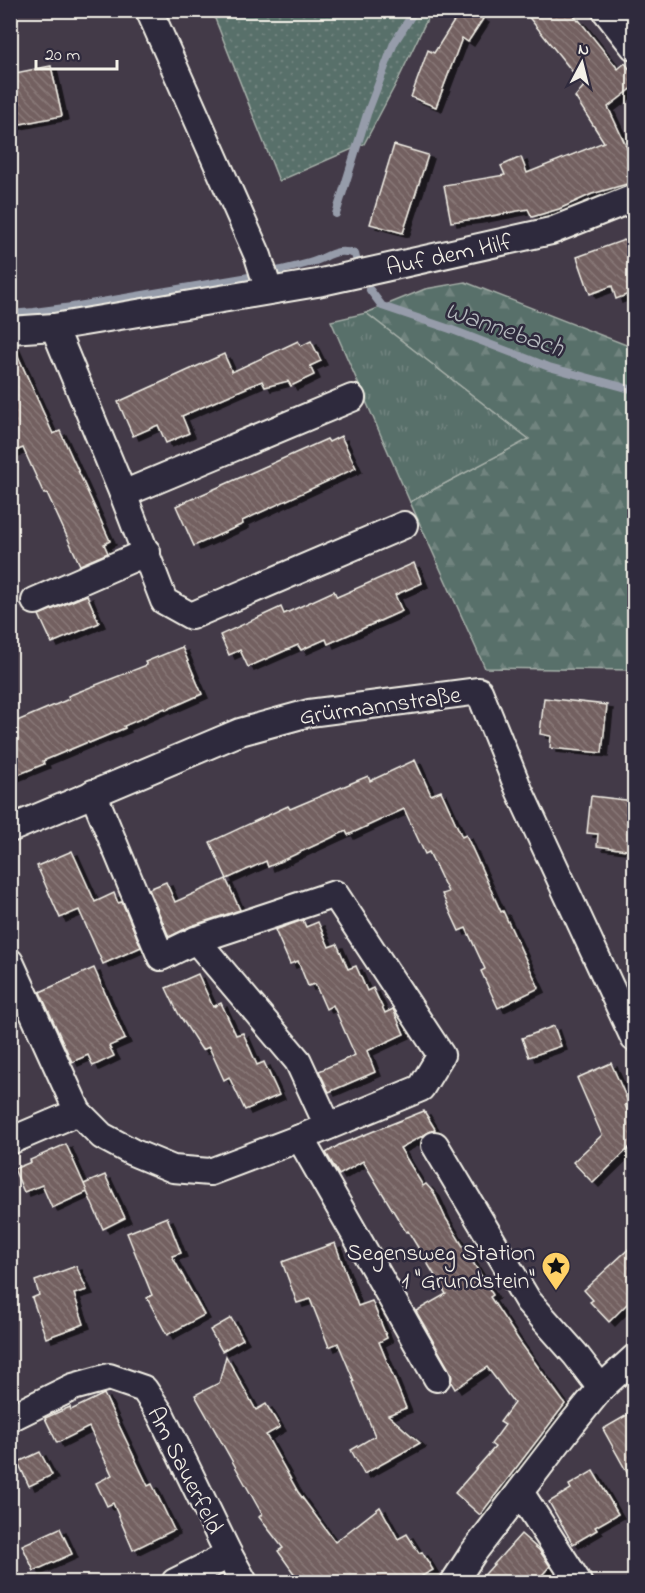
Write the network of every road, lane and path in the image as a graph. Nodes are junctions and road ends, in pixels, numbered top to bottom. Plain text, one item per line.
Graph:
1 (149, 10) edge
2 (605, 10) edge
3 (634, 47) edge
4 (632, 204) edge
5 (264, 274) junction
6 (54, 327) junction
7 (10, 330) edge
8 (352, 398) dead end
9 (123, 494) junction
10 (404, 525) dead end
11 (147, 552) junction
12 (35, 601) dead end
13 (93, 793) junction
14 (10, 829) edge
15 (196, 940) junction
16 (10, 962) edge
17 (633, 1027) edge
18 (78, 1112) junction
19 (328, 1126) junction
20 (300, 1138) junction
21 (10, 1141) edge
22 (435, 1145) dead end
23 (634, 1358) edge
24 (437, 1378) dead end
25 (601, 1388) junction
26 (10, 1418) edge
27 (520, 1492) junction
28 (229, 1555) junction
29 (175, 1582) edge
30 (244, 1582) edge
31 (454, 1582) edge
32 (578, 1582) edge

1 - 5 street
2 - 3 street
4 - 5 street, Auf dem Hilf
5 - 6 street, Auf dem Hilf
6 - 7 street, Auf dem Hilf
6 - 9 street
8 - 9 street
9 - 11 street
10 - 11 street
11 - 12 street
13 - 14 street, Grürmannstraße
13 - 15 street
13 - 17 street, Grürmannstraße
15 - 19 street
15 - 19 street
16 - 18 street
18 - 20 street
18 - 21 street
19 - 20 street
20 - 24 street
22 - 25 street
23 - 25 street
25 - 27 street
26 - 28 street, Am Sauerfeld
27 - 31 street
27 - 32 street
28 - 29 street
28 - 30 street, Am Sauerfeld

